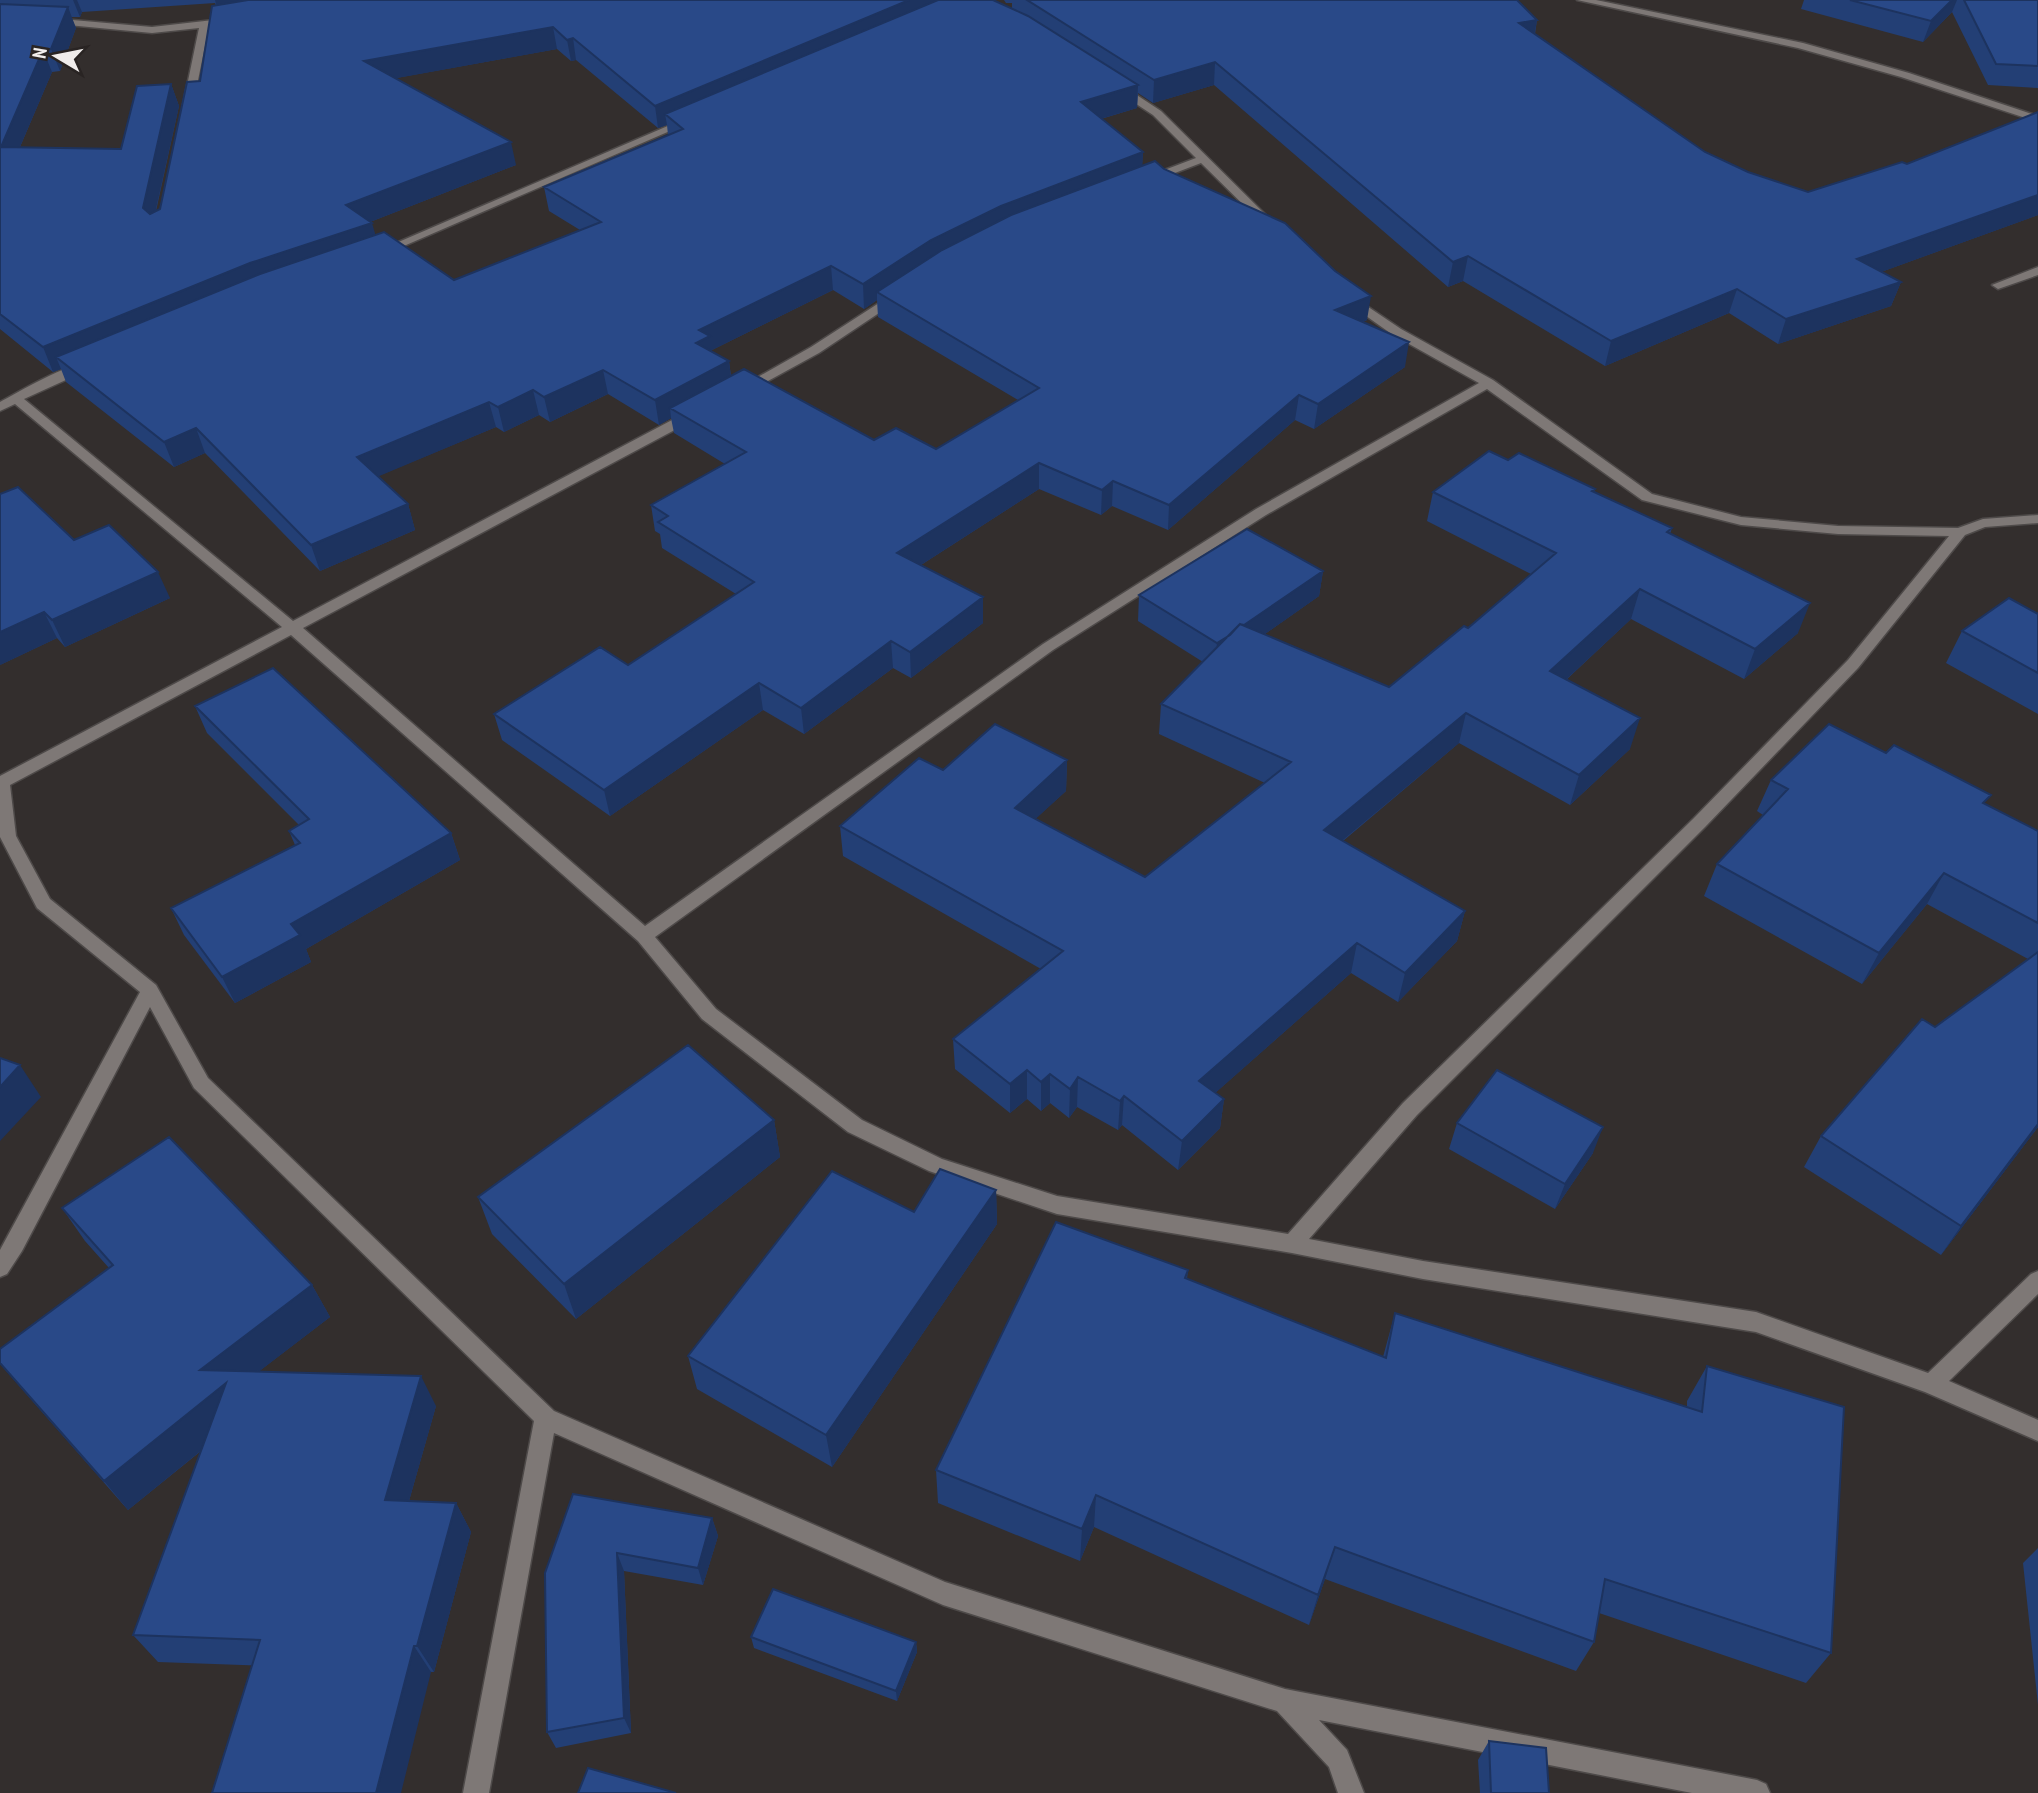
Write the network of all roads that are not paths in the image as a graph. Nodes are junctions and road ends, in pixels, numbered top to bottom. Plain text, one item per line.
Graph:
1 (1582, 0) edge
2 (245, 18) edge
3 (39, 21) edge
4 (204, 25) junction
5 (1112, 83) edge
6 (702, 114) edge
7 (2038, 119) edge
8 (185, 121) edge
9 (1202, 159) junction
10 (1137, 184) edge
11 (1279, 234) edge
12 (364, 260) edge
13 (2038, 271) edge
14 (1998, 285) dead end
15 (1337, 290) edge
16 (904, 291) edge
17 (102, 360) edge
18 (1488, 383) junction
19 (730, 395) edge
20 (8, 402) edge
21 (706, 408) edge
22 (2038, 519) edge
23 (1960, 533) junction
24 (293, 628) junction
25 (0, 783) edge
26 (645, 936) junction
27 (149, 990) junction
28 (1292, 1244) junction
29 (0, 1268) edge
30 (2038, 1280) edge
31 (1931, 1384) junction
32 (546, 1418) junction
33 (2038, 1431) edge
34 (1285, 1702) junction
35 (476, 1793) edge
36 (1351, 1793) edge
37 (1757, 1793) edge

1 - 7 street
2 - 4 street
3 - 4 street
4 - 8 street
5 - 9 street
6 - 12 street
9 - 10 street
9 - 11 street
13 - 14 street
15 - 18 street
16 - 19 street
17 - 20 street
18 - 23 street
18 - 26 street
20 - 24 street
21 - 24 street
22 - 23 street
23 - 28 street
24 - 25 street
24 - 26 street
25 - 27 street
26 - 28 street
27 - 29 street
27 - 32 street
28 - 31 street
30 - 31 street
31 - 33 street
32 - 34 street
32 - 35 street
34 - 36 street
34 - 37 street

